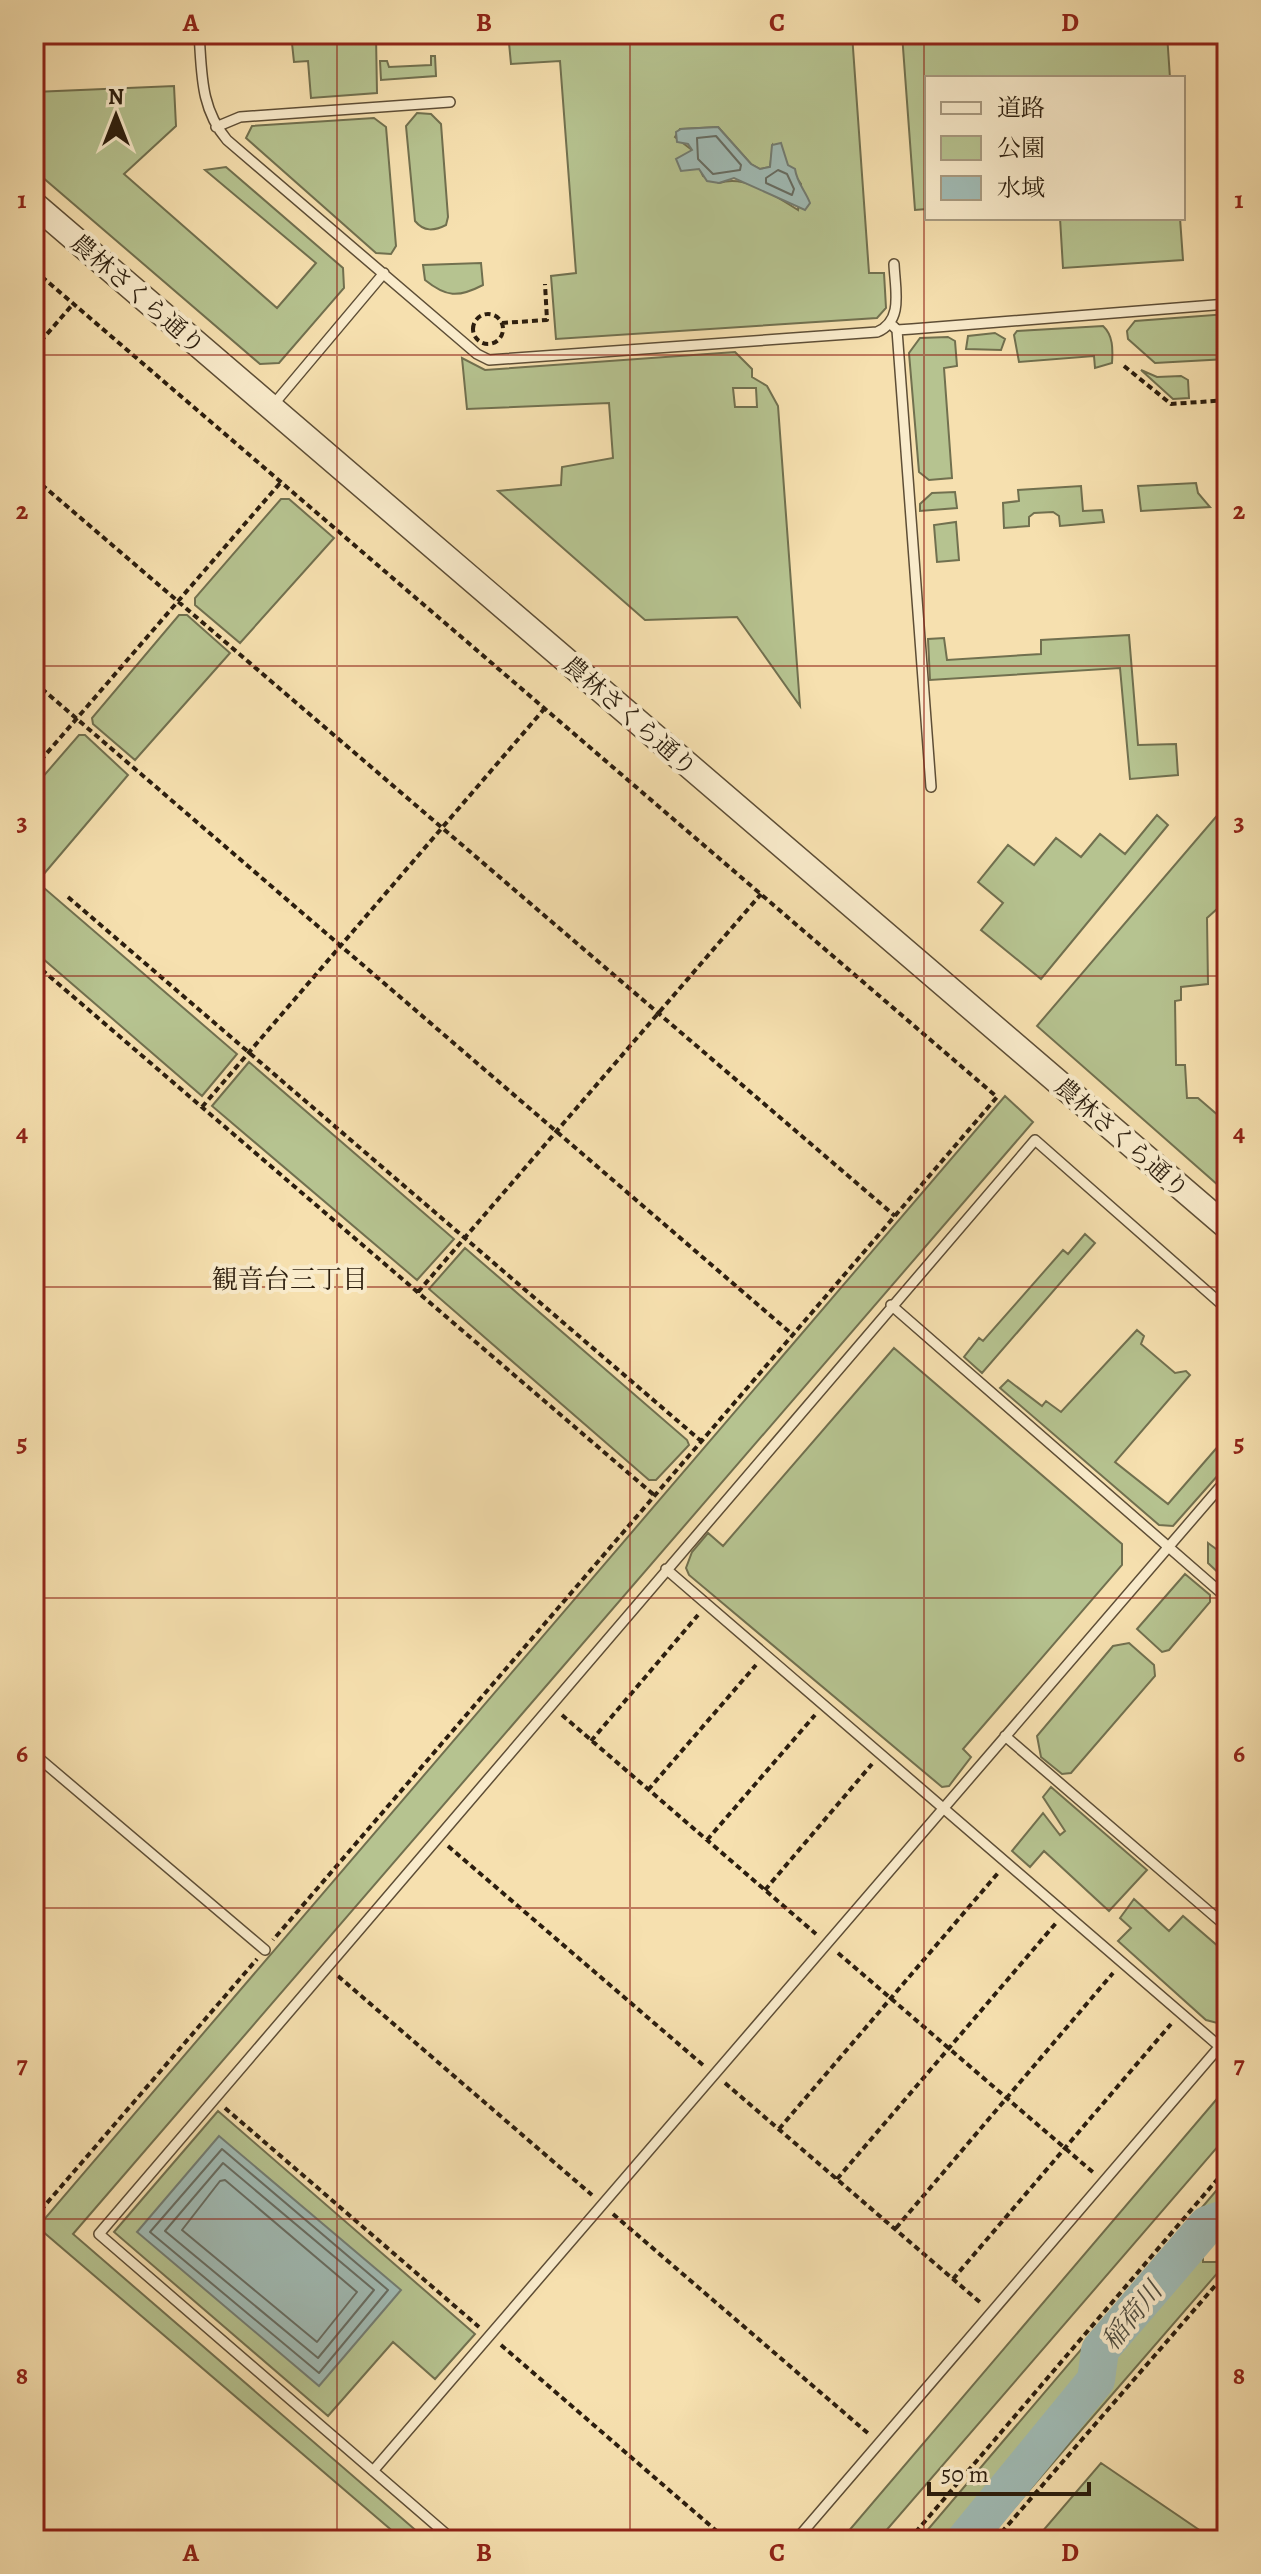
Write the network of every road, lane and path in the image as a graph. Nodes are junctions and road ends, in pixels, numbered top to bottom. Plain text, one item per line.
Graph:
1 (199, 34) edge
2 (579, 34) edge
3 (462, 43) dead end
4 (450, 102) dead end
5 (216, 127) junction
6 (34, 204) edge
7 (894, 264) dead end
8 (34, 270) edge
9 (384, 273) junction
10 (545, 284) dead end
11 (73, 304) junction
12 (1227, 304) edge
13 (502, 323) junction
14 (894, 327) junction
15 (34, 349) edge
16 (1124, 366) dead end
17 (1227, 400) edge
18 (271, 408) junction
19 (34, 478) edge
20 (281, 482) junction
21 (178, 601) junction
22 (34, 682) edge
23 (545, 708) junction
24 (77, 719) junction
25 (34, 768) edge
26 (931, 787) dead end
27 (442, 828) junction
28 (761, 894) junction
29 (68, 897) dead end
30 (341, 946) junction
31 (34, 963) edge
32 (658, 1013) junction
33 (249, 1053) junction
34 (202, 1107) junction
35 (557, 1131) junction
36 (895, 1216) junction
37 (1227, 1227) edge
38 (465, 1238) junction
39 (418, 1292) junction
40 (891, 1305) junction
41 (1227, 1309) edge
42 (793, 1335) junction
43 (701, 1441) junction
44 (1227, 1479) edge
45 (654, 1495) junction
46 (1168, 1547) junction
47 (666, 1569) junction
48 (1227, 1598) edge
49 (707, 1604) junction
50 (766, 1654) junction
51 (824, 1704) junction
52 (1005, 1736) junction
53 (591, 1741) dead end
54 (881, 1753) junction
55 (34, 1754) edge
56 (648, 1790) dead end
57 (945, 1808) junction
58 (707, 1840) dead end
59 (1007, 1862) junction
60 (765, 1890) dead end
61 (1065, 1912) junction
62 (1227, 1927) edge
63 (265, 1950) junction
64 (1122, 1962) junction
65 (1181, 2013) junction
66 (1227, 2038) edge
67 (1219, 2046) junction
68 (214, 2099) junction
69 (779, 2129) dead end
70 (1227, 2168) edge
71 (837, 2179) dead end
72 (34, 2218) edge
73 (895, 2229) dead end
74 (1227, 2272) edge
75 (953, 2279) dead end
76 (489, 2335) junction
77 (373, 2471) junction
78 (453, 2540) edge
79 (727, 2540) edge
80 (796, 2540) edge
81 (909, 2540) edge
82 (995, 2540) edge

1 - 5 lane
2 - 3 path
4 - 5 lane
5 - 9 lane
6 - 18 street, 農林さくら通り
7 - 14 lane
8 - 11 path
9 - 14 lane
9 - 18 lane
10 - 13 path
11 - 15 path
11 - 20 path
12 - 14 lane
13 - 13 path
14 - 26 lane
16 - 17 path
18 - 37 street, 農林さくら通り
19 - 21 path
20 - 21 path
20 - 23 path
21 - 24 path
21 - 27 path
22 - 24 path
23 - 27 path
23 - 28 path
24 - 25 path
24 - 30 path
27 - 30 path
27 - 32 path
28 - 32 path
28 - 36 path
29 - 33 path
30 - 33 path
30 - 35 path
31 - 34 path
32 - 35 path
32 - 36 path
33 - 34 path
33 - 38 path
34 - 39 path
35 - 38 path
35 - 42 path
36 - 42 path
38 - 39 path
38 - 43 path
39 - 45 path
40 - 41 lane
40 - 46 lane
40 - 47 lane
42 - 43 path
43 - 45 path
44 - 46 lane
45 - 63 path
46 - 48 lane
46 - 52 lane
47 - 49 lane
47 - 68 lane
49 - 50 lane
49 - 53 path
50 - 51 lane
50 - 56 path
51 - 54 lane
51 - 58 path
52 - 57 lane
52 - 62 lane
54 - 57 lane
54 - 60 path
55 - 63 lane
57 - 59 lane
57 - 76 lane
59 - 61 lane
59 - 69 path
61 - 64 lane
61 - 71 path
63 - 72 path
64 - 65 lane
64 - 73 path
65 - 67 lane
65 - 75 path
66 - 67 lane
67 - 80 lane
68 - 76 path
68 - 77 lane
70 - 81 path
74 - 82 path
76 - 77 lane
76 - 79 path
77 - 78 lane

